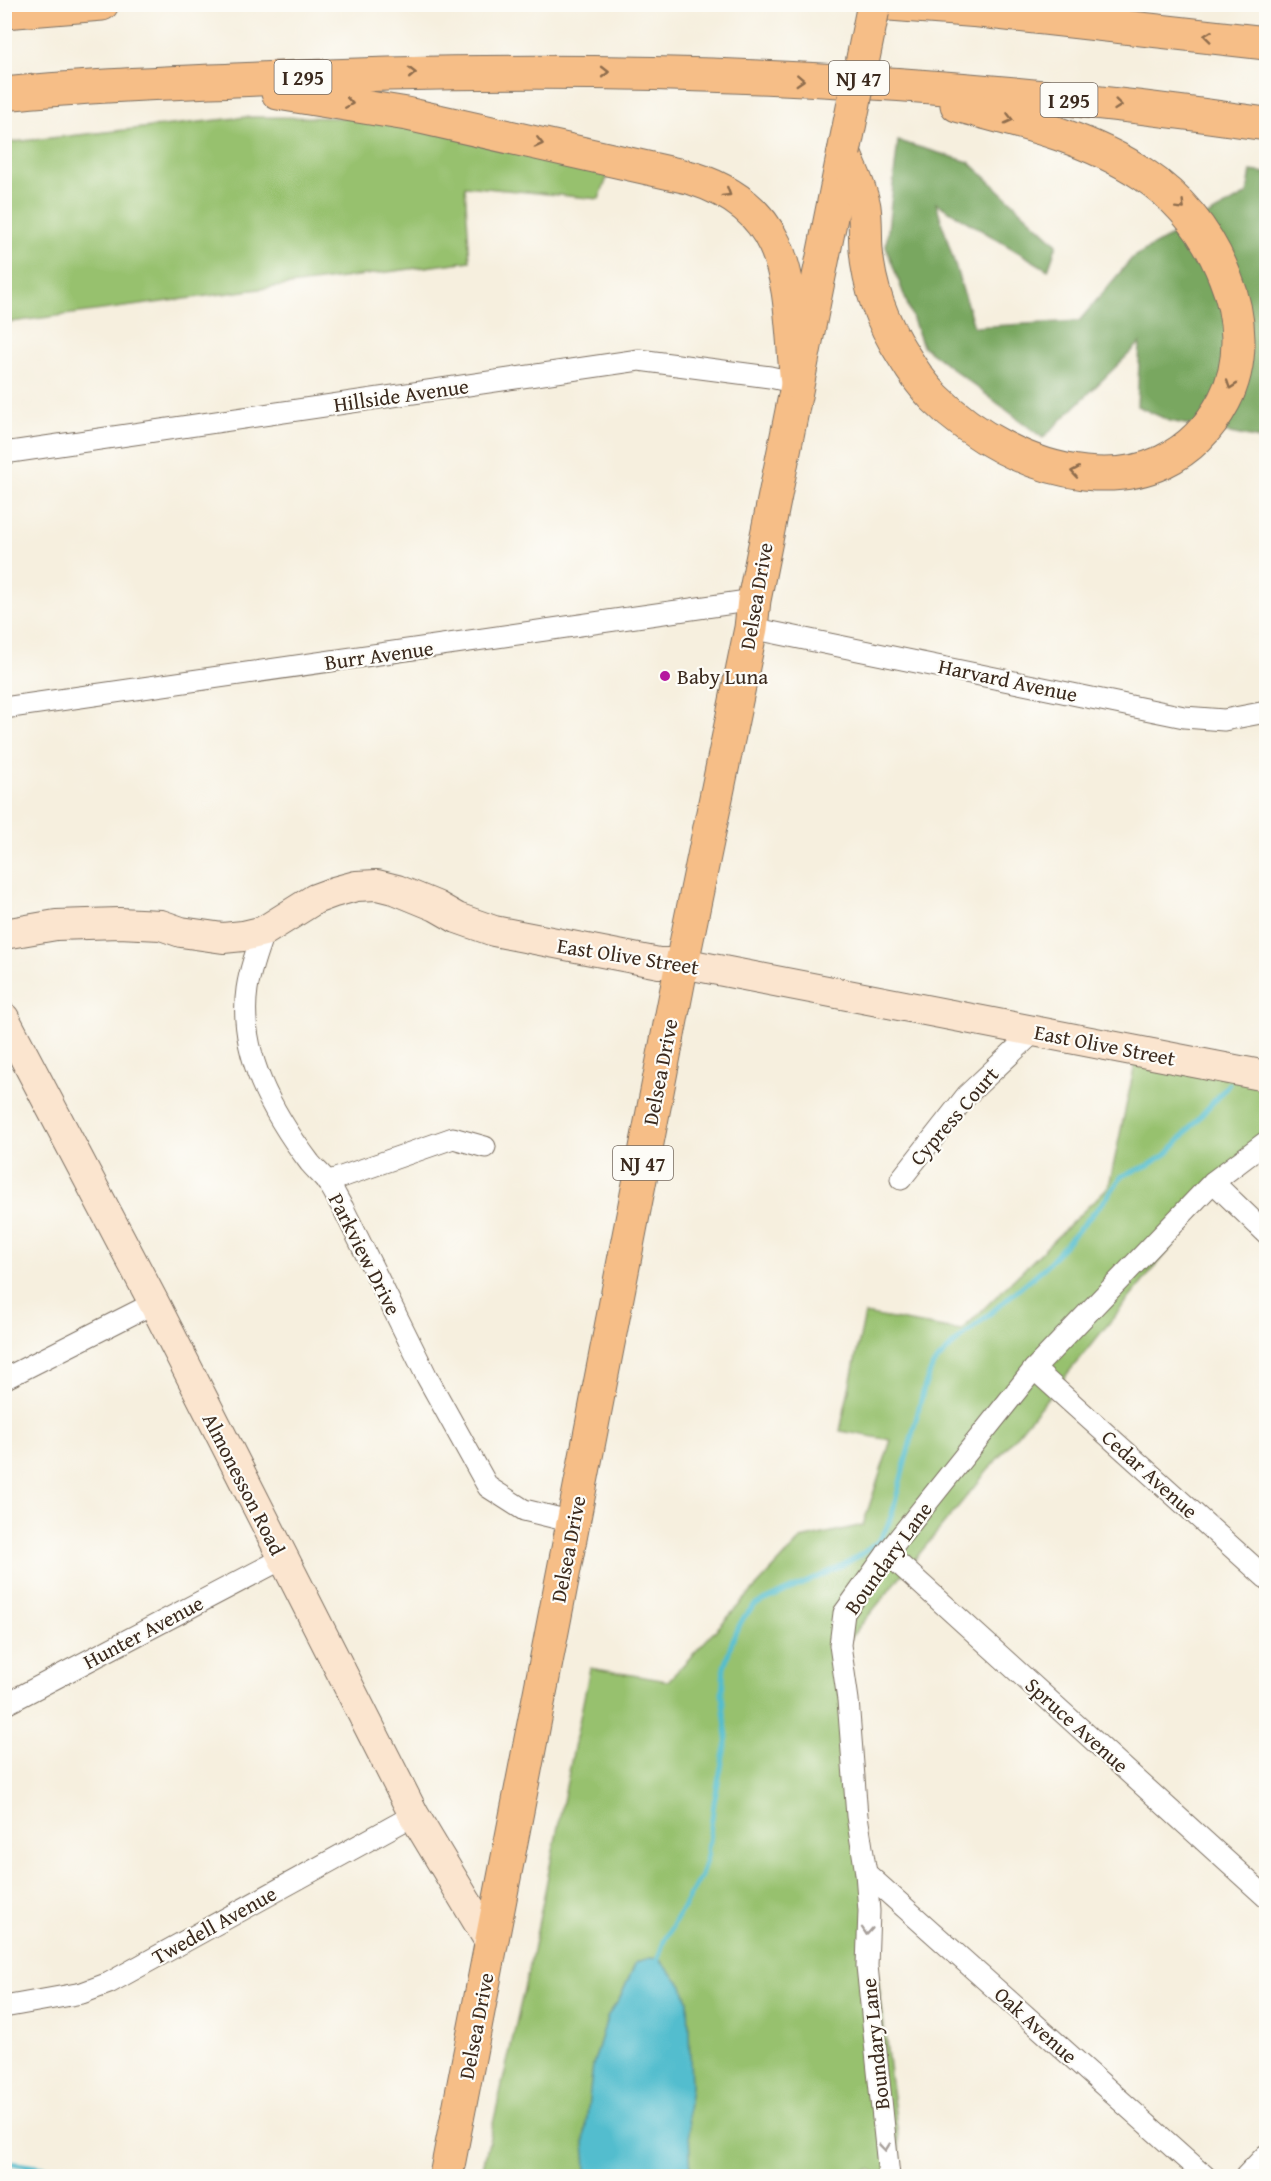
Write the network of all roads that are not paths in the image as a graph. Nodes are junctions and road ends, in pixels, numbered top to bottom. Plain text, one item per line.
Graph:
1 (102, 4) edge
2 (874, 4) edge
3 (890, 4) edge
4 (4, 12) edge
5 (1266, 43) edge
6 (871, 83) junction
7 (60, 88) junction
8 (4, 94) edge
9 (1266, 124) edge
10 (844, 152) junction
11 (797, 383) junction
12 (4, 453) edge
13 (752, 614) junction
14 (4, 708) edge
15 (1266, 712) edge
16 (264, 931) junction
17 (4, 934) edge
18 (682, 963) junction
19 (1035, 1031) junction
20 (9, 1037) edge
21 (1266, 1076) edge
22 (1266, 1142) edge
23 (485, 1147) dead end
24 (900, 1179) dead end
25 (327, 1182) junction
26 (1213, 1182) junction
27 (1266, 1233) edge
28 (154, 1303) junction
29 (1034, 1369) junction
30 (4, 1379) edge
31 (573, 1522) junction
32 (887, 1553) junction
33 (282, 1559) junction
34 (1266, 1578) edge
35 (4, 1705) edge
36 (414, 1815) junction
37 (866, 1873) junction
38 (1266, 1897) edge
39 (492, 1945) junction
40 (4, 2007) edge
41 (1266, 2155) edge
42 (446, 2176) edge
43 (889, 2176) edge
44 (1205, 2176) edge
45 (1246, 2176) edge

1 - 4 main road
2 - 10 main road, Delsea Drive / NJ 47, bridge
5 -> 3 main road
7 -> 6 main road, I 295
6 -> 9 main road, I 295
6 -> 10 main road
7 - 8 main road, I 295
7 -> 11 main road
10 - 11 main road, Delsea Drive / NJ 47
11 - 12 street, Hillside Avenue
11 - 13 main road, Delsea Drive / NJ 47
13 - 14 street, Burr Avenue
13 - 15 street, Harvard Avenue
13 - 18 main road, Delsea Drive / NJ 47
16 - 17 street, East Olive Street
16 - 18 street, East Olive Street
16 - 25 street, Parkview Drive
18 - 19 street, East Olive Street
18 - 31 main road, Delsea Drive / NJ 47
19 - 21 street, East Olive Street
19 - 24 street, Cypress Court
20 - 28 street, Almonesson Road
22 - 26 street, Boundary Lane
23 - 25 street
25 - 31 street, Parkview Drive
26 - 27 street
26 - 29 street, Boundary Lane
28 - 30 street
28 - 33 street, Almonesson Road
29 - 32 street, Boundary Lane
29 - 34 street, Cedar Avenue
31 - 39 main road, Delsea Drive / NJ 47
32 - 37 street, Boundary Lane
32 - 38 street, Spruce Avenue
33 - 35 street, Hunter Avenue
33 - 36 street, Almonesson Road
36 - 39 street, Almonesson Road
36 - 40 street, Twedell Avenue
37 -> 43 street, Boundary Lane
37 - 44 street, Oak Avenue
39 - 42 main road, Delsea Drive / NJ 47
41 - 45 street

